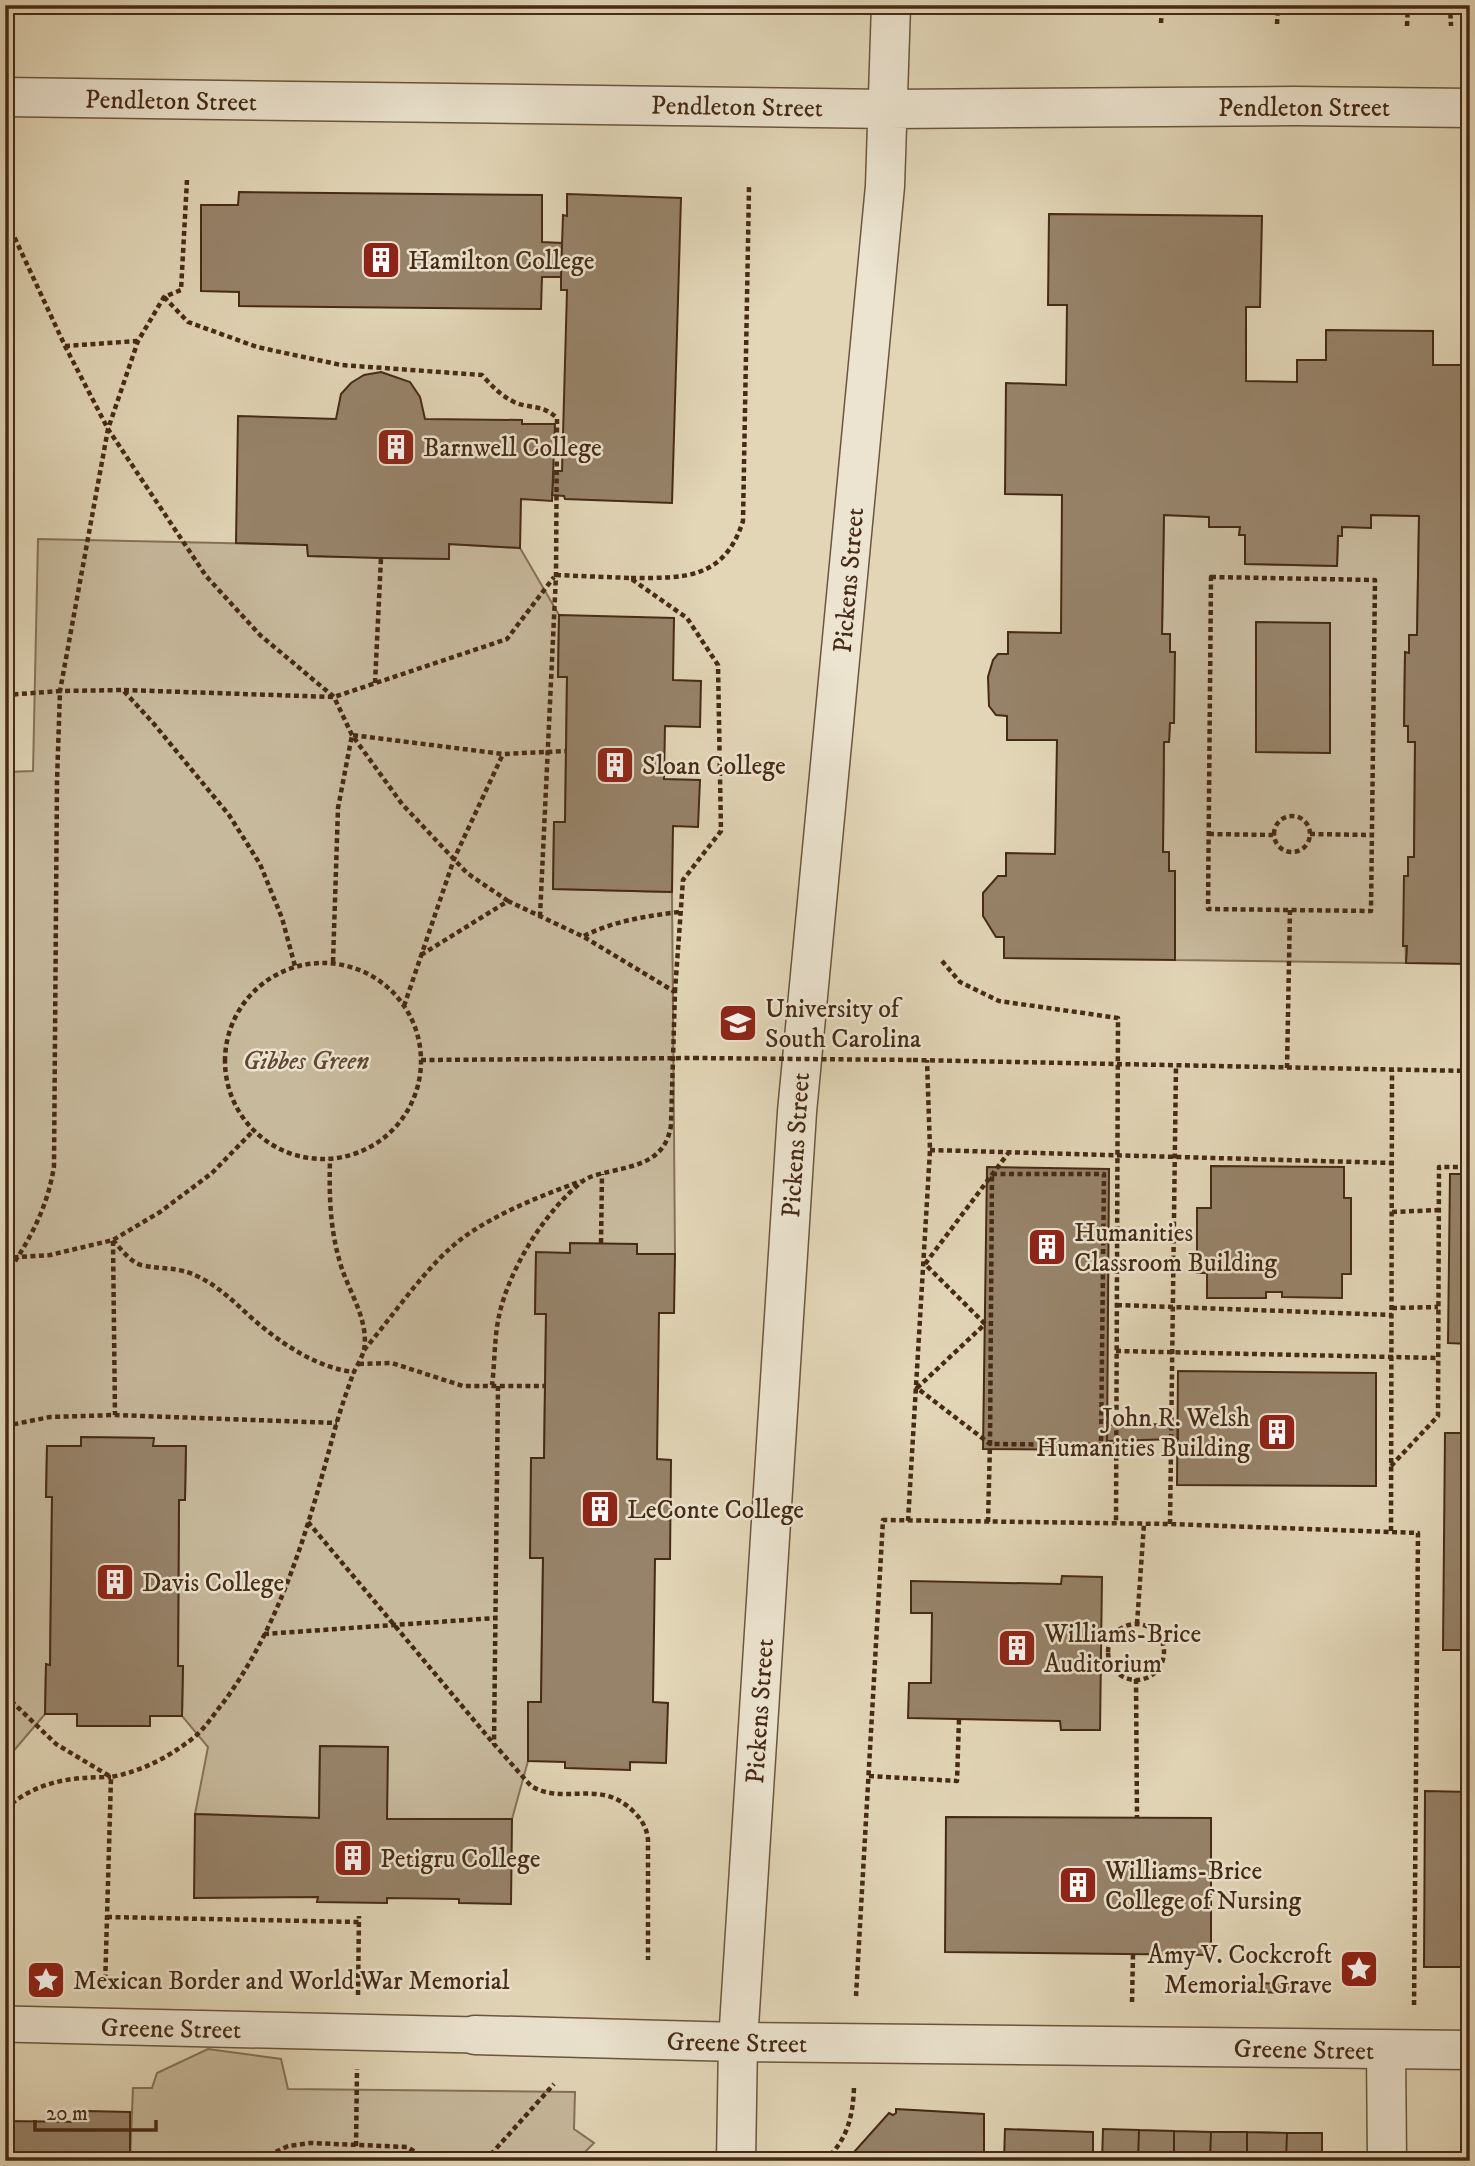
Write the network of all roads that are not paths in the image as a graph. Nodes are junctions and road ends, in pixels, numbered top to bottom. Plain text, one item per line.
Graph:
1 (891, 5) edge
2 (5, 97) edge
3 (889, 108) junction
4 (1470, 108) edge
5 (5, 2024) edge
6 (475, 2035) joint
7 (738, 2042) junction
8 (1386, 2050) junction
9 (1470, 2050) edge
10 (736, 2161) edge
11 (1387, 2161) edge

1 - 3 street, Pickens Street
2 - 3 street, Pendleton Street
3 - 4 street, Pendleton Street
3 - 7 street, Pickens Street
5 - 6 street, Greene Street
6 - 7 street, Greene Street
7 - 8 street, Greene Street
7 - 10 street, Pickens Street
8 - 9 street, Greene Street
8 - 11 street

